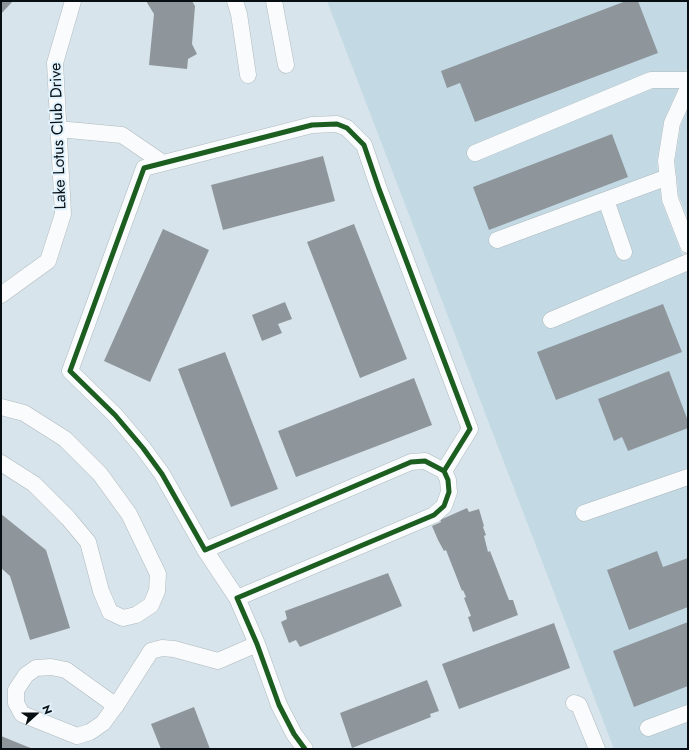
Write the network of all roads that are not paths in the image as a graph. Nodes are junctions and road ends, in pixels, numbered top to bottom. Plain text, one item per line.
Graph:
1 (72, 1) edge
2 (235, 1) edge
3 (274, 1) edge
4 (286, 64) dead end
5 (248, 75) dead end
6 (688, 80) edge
7 (688, 88) edge
8 (685, 103) edge
9 (58, 129) junction
10 (474, 154) dead end
11 (163, 164) junction
12 (668, 177) junction
13 (606, 200) junction
14 (497, 240) dead end
15 (688, 245) edge
16 (624, 252) dead end
17 (688, 262) edge
18 (1, 295) edge
19 (551, 320) dead end
20 (1, 407) edge
21 (1, 463) edge
22 (444, 471) junction
23 (688, 477) edge
24 (584, 513) dead end
25 (206, 550) junction
26 (237, 598) junction
27 (257, 644) junction
28 (574, 703) dead end
29 (116, 706) junction
30 (688, 714) edge
31 (648, 728) dead end
32 (305, 749) edge
33 (597, 749) edge

1 - 9 street, Lake Lotus Club Drive
2 - 5 street
3 - 4 street
6 - 10 street
7 - 8 street
8 - 12 street
9 - 11 street
9 - 18 street, Lake Lotus Club Drive
11 - 22 street
11 - 25 street
12 - 13 street
12 - 15 street
13 - 14 street
13 - 16 street
17 - 19 street
20 - 21 street
22 - 25 street
22 - 26 street
23 - 24 street
25 - 26 street
26 - 27 street
27 - 29 street
27 - 32 street
28 - 33 street
29 - 29 street
30 - 31 street

